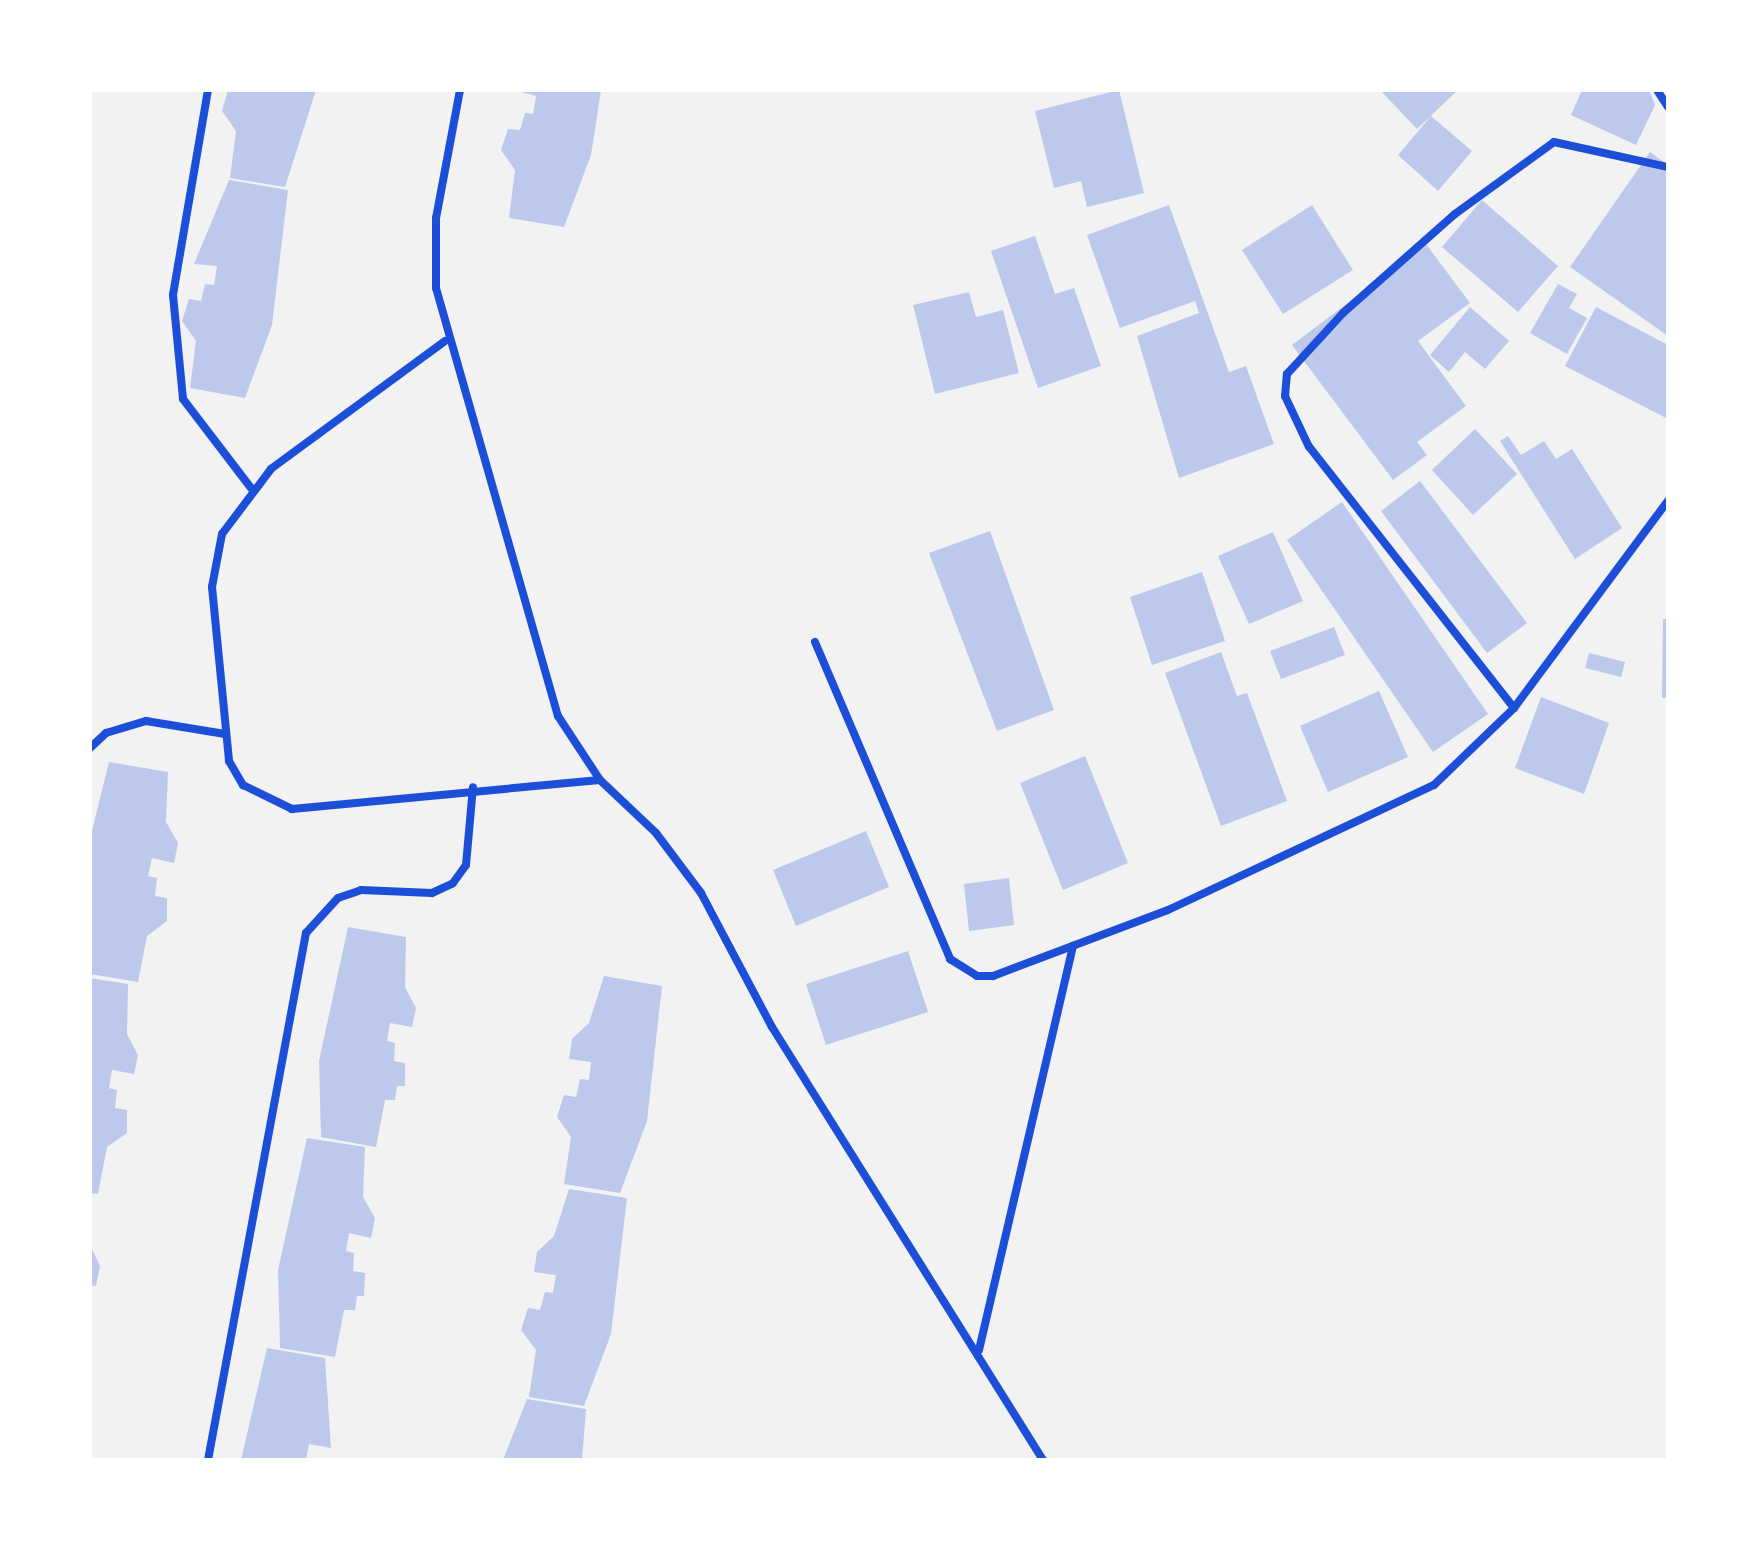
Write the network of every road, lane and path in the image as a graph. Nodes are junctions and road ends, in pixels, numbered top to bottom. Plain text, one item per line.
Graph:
1 (208, 90) edge
2 (460, 90) edge
3 (1657, 90) edge
4 (1668, 107) edge
5 (1668, 167) edge
6 (445, 341) junction
7 (251, 488) junction
8 (1668, 501) edge
9 (815, 642) dead end
10 (1514, 708) junction
11 (225, 734) junction
12 (90, 748) edge
13 (600, 780) junction
14 (473, 787) junction
15 (1073, 946) junction
16 (979, 1350) junction
17 (208, 1460) edge
18 (1043, 1460) edge

1 - 7 street
2 - 6 street
3 - 4 street
5 - 10 street
6 - 7 street
6 - 13 street
7 - 11 street
8 - 10 street
9 - 15 street
10 - 15 street
11 - 12 street
11 - 14 street
13 - 14 street
13 - 16 street
14 - 17 street
15 - 16 street
16 - 18 street

